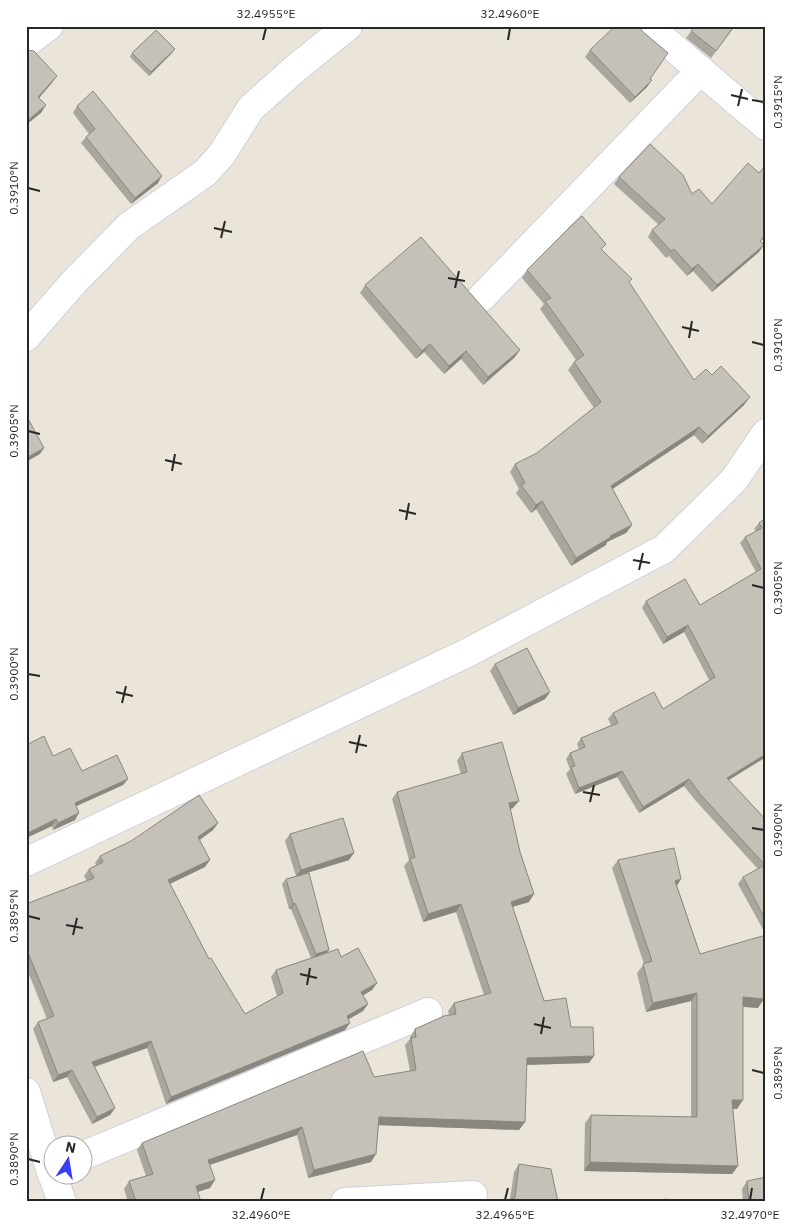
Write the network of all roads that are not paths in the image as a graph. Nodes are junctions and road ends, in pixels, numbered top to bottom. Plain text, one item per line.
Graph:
1 (49, 26) edge
2 (348, 26) edge
3 (648, 26) edge
4 (26, 43) edge
5 (701, 70) junction
6 (766, 126) edge
7 (481, 298) dead end
8 (26, 336) edge
9 (766, 433) edge
10 (26, 862) edge
11 (428, 1012) dead end
12 (26, 1092) edge
13 (32, 1136) edge
14 (92, 1152) edge
15 (42, 1154) edge
16 (57, 1186) edge
17 (473, 1195) dead end
18 (62, 1202) edge
19 (345, 1202) edge

1 - 4 street
2 - 8 street
3 - 5 street
5 - 6 street
5 - 7 street
9 - 10 street
11 - 14 street
12 - 13 street
13 - 15 street
16 - 18 street
17 - 19 street

